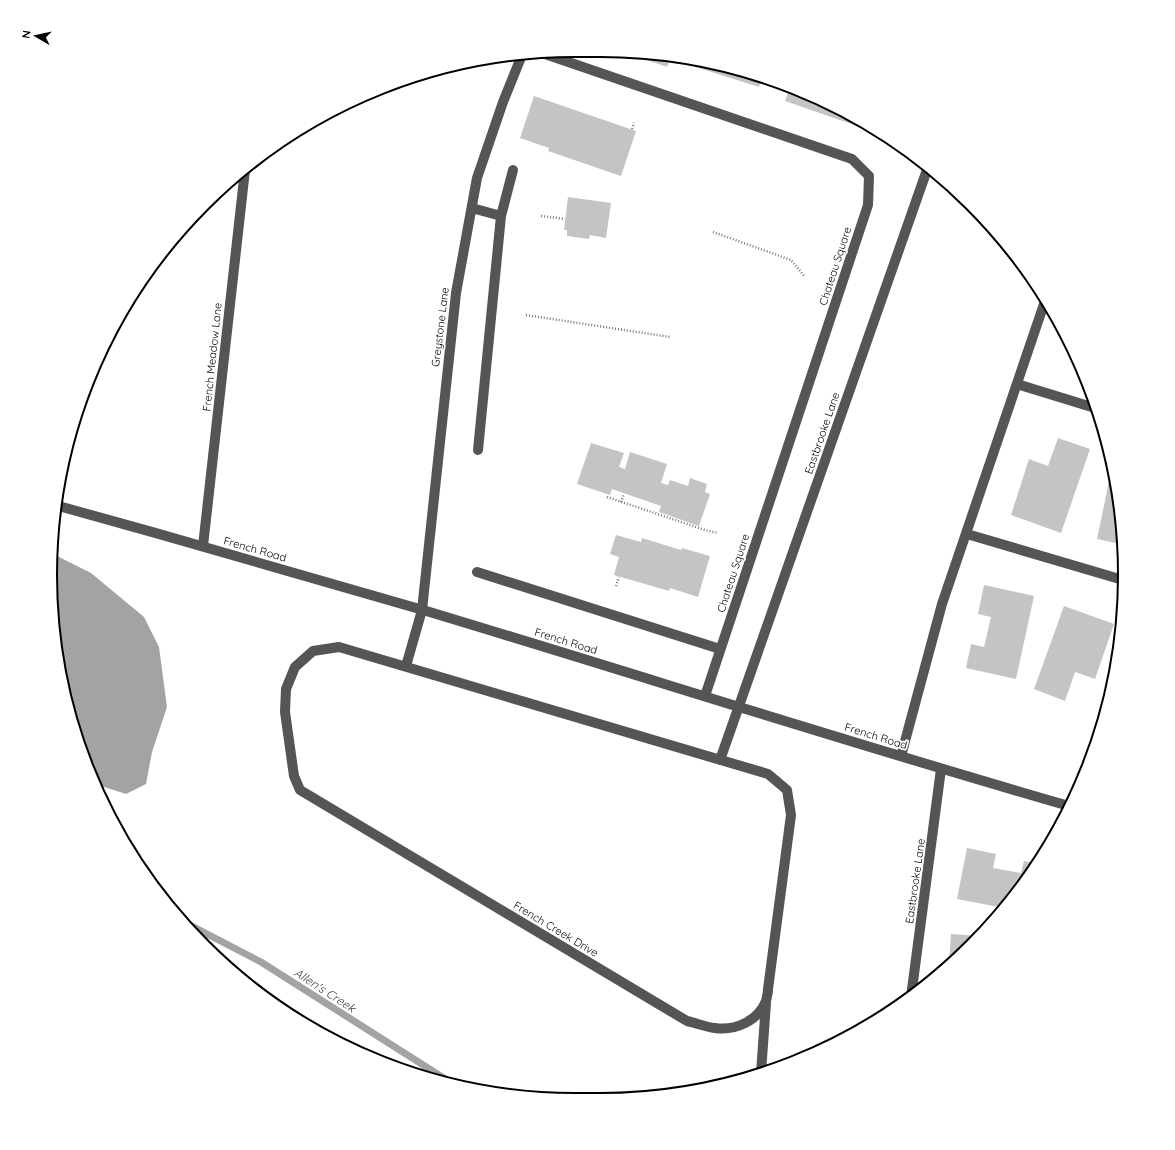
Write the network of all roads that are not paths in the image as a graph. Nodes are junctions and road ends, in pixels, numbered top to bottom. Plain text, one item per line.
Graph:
1 (555, 58) edge
2 (520, 60) edge
3 (513, 170) dead end
4 (926, 173) edge
5 (244, 177) edge
6 (472, 208) junction
7 (501, 216) junction
8 (1043, 307) edge
9 (1017, 384) junction
10 (1090, 407) edge
11 (478, 450) dead end
12 (61, 507) edge
13 (967, 534) junction
14 (203, 546) junction
15 (477, 572) dead end
16 (1118, 578) edge
17 (422, 610) junction
18 (720, 649) junction
19 (406, 666) junction
20 (705, 696) junction
21 (739, 706) junction
22 (901, 756) junction
23 (720, 760) junction
24 (941, 769) junction
25 (1065, 805) edge
26 (912, 988) edge
27 (766, 1001) junction
28 (761, 1068) edge

1 - 18 street, Chateau Square
2 - 6 street, Greystone Lane
3 - 7 street
4 - 21 street, Eastbrooke Lane
5 - 14 street, French Meadow Lane
6 - 7 street
6 - 17 street, Greystone Lane
7 - 11 street
8 - 9 street
9 - 10 street
9 - 13 street
12 - 14 street, French Road
13 - 16 street
13 - 22 street
14 - 17 street, French Road
15 - 18 street
17 - 19 street
17 - 20 street, French Road
18 - 20 street, Chateau Square
19 - 23 street, French Creek Drive
19 - 27 street, French Creek Drive
20 - 21 street, French Road
21 - 22 street, French Road
21 - 23 street
22 - 24 street, French Road
23 - 27 street, French Creek Drive
24 - 25 street, French Road
24 - 26 street, Eastbrooke Lane
27 - 28 street

